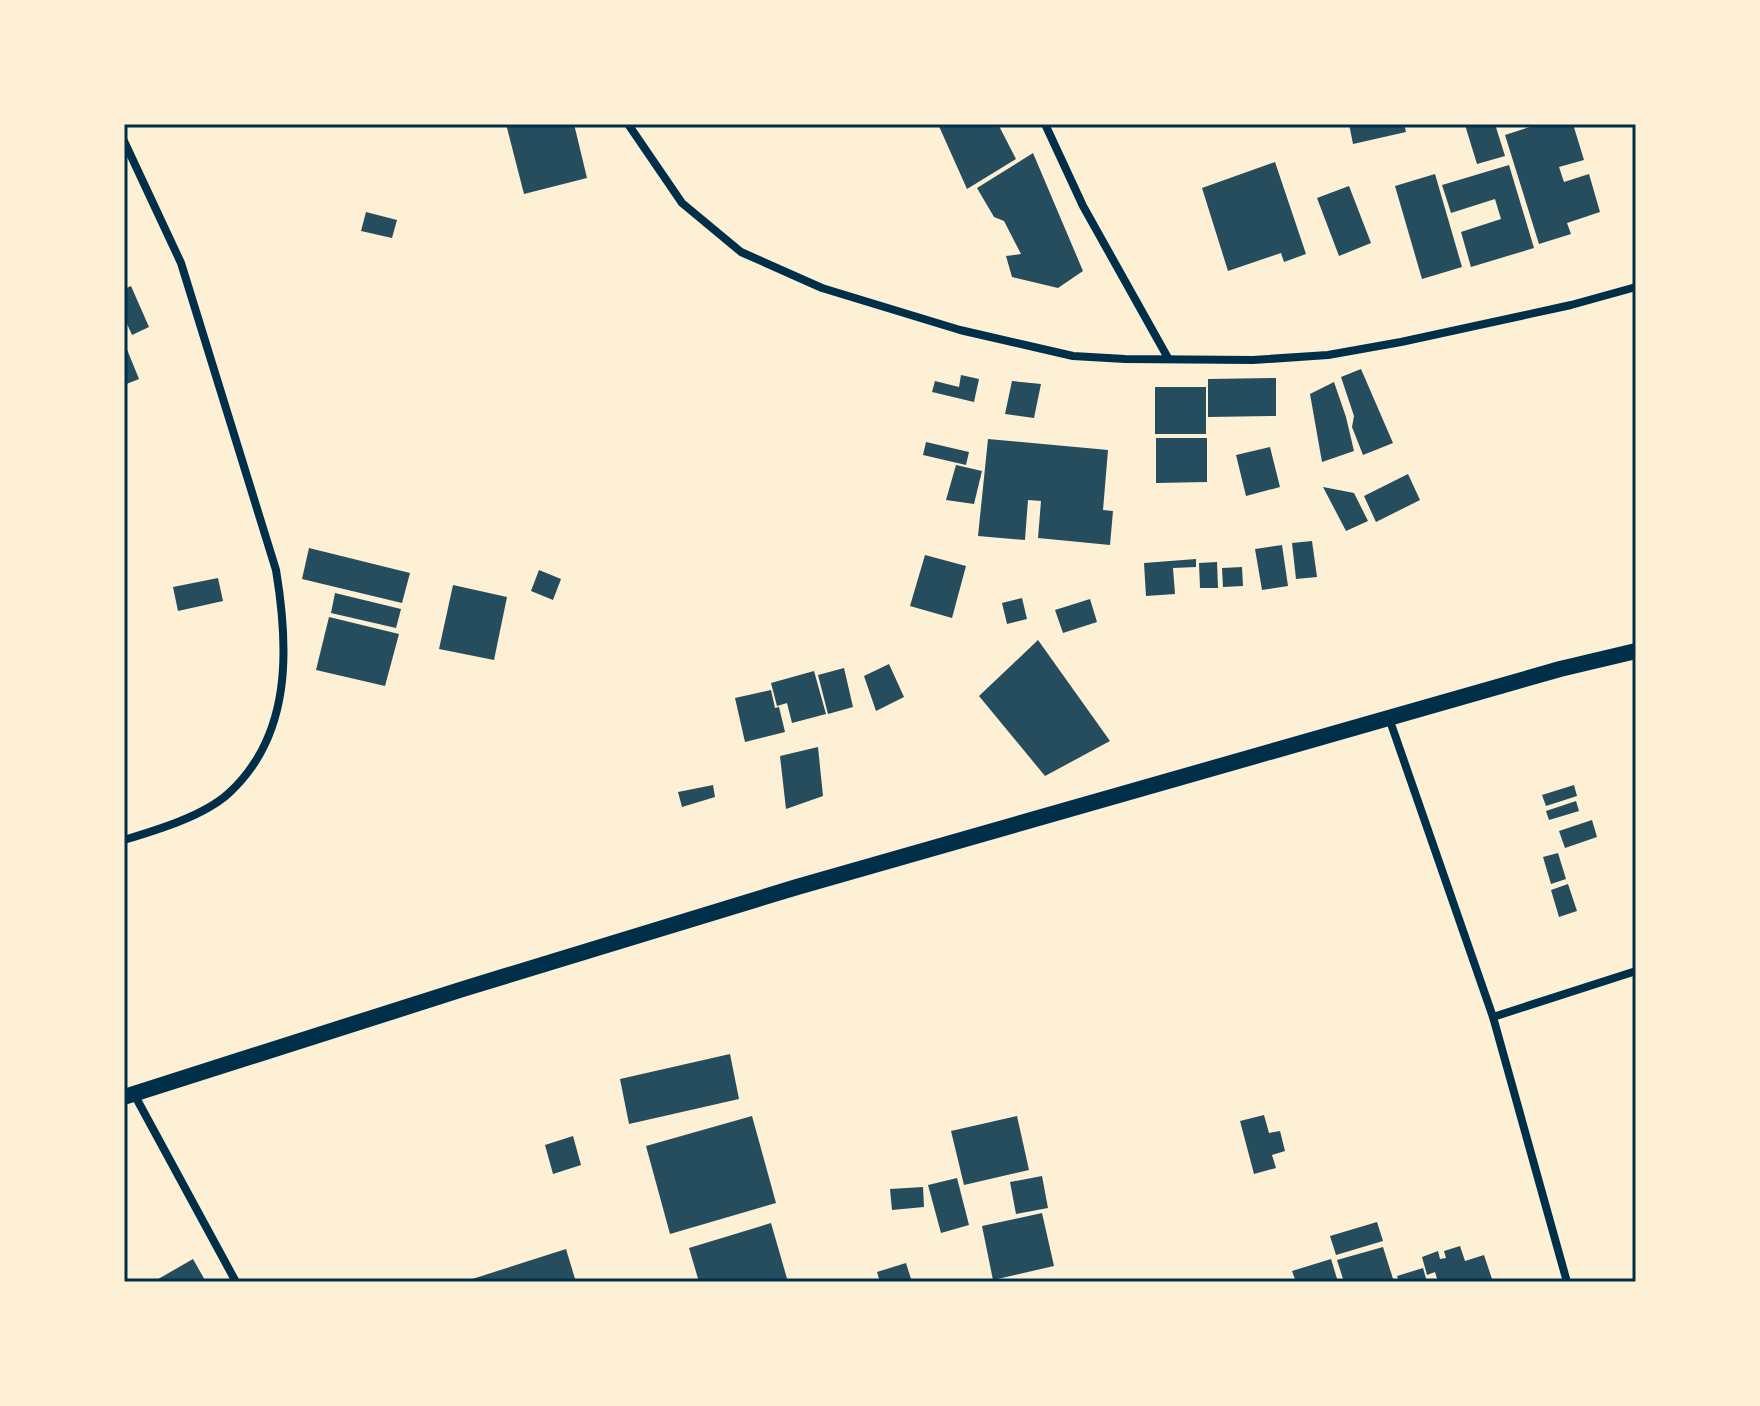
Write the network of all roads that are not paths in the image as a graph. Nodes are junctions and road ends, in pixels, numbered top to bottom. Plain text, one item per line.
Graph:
1 (628, 124) edge
2 (1045, 124) edge
3 (124, 141) edge
4 (1636, 287) edge
5 (1168, 358) junction
6 (1636, 651) edge
7 (1389, 718) junction
8 (124, 840) edge
9 (1636, 971) edge
10 (1493, 1017) junction
11 (129, 1096) edge
12 (236, 1282) edge
13 (1567, 1282) edge

1 - 5 street
2 - 5 street
3 - 8 street
4 - 5 street
6 - 7 main road
7 - 10 street
7 - 11 main road
9 - 10 street
10 - 13 street
11 - 12 street

